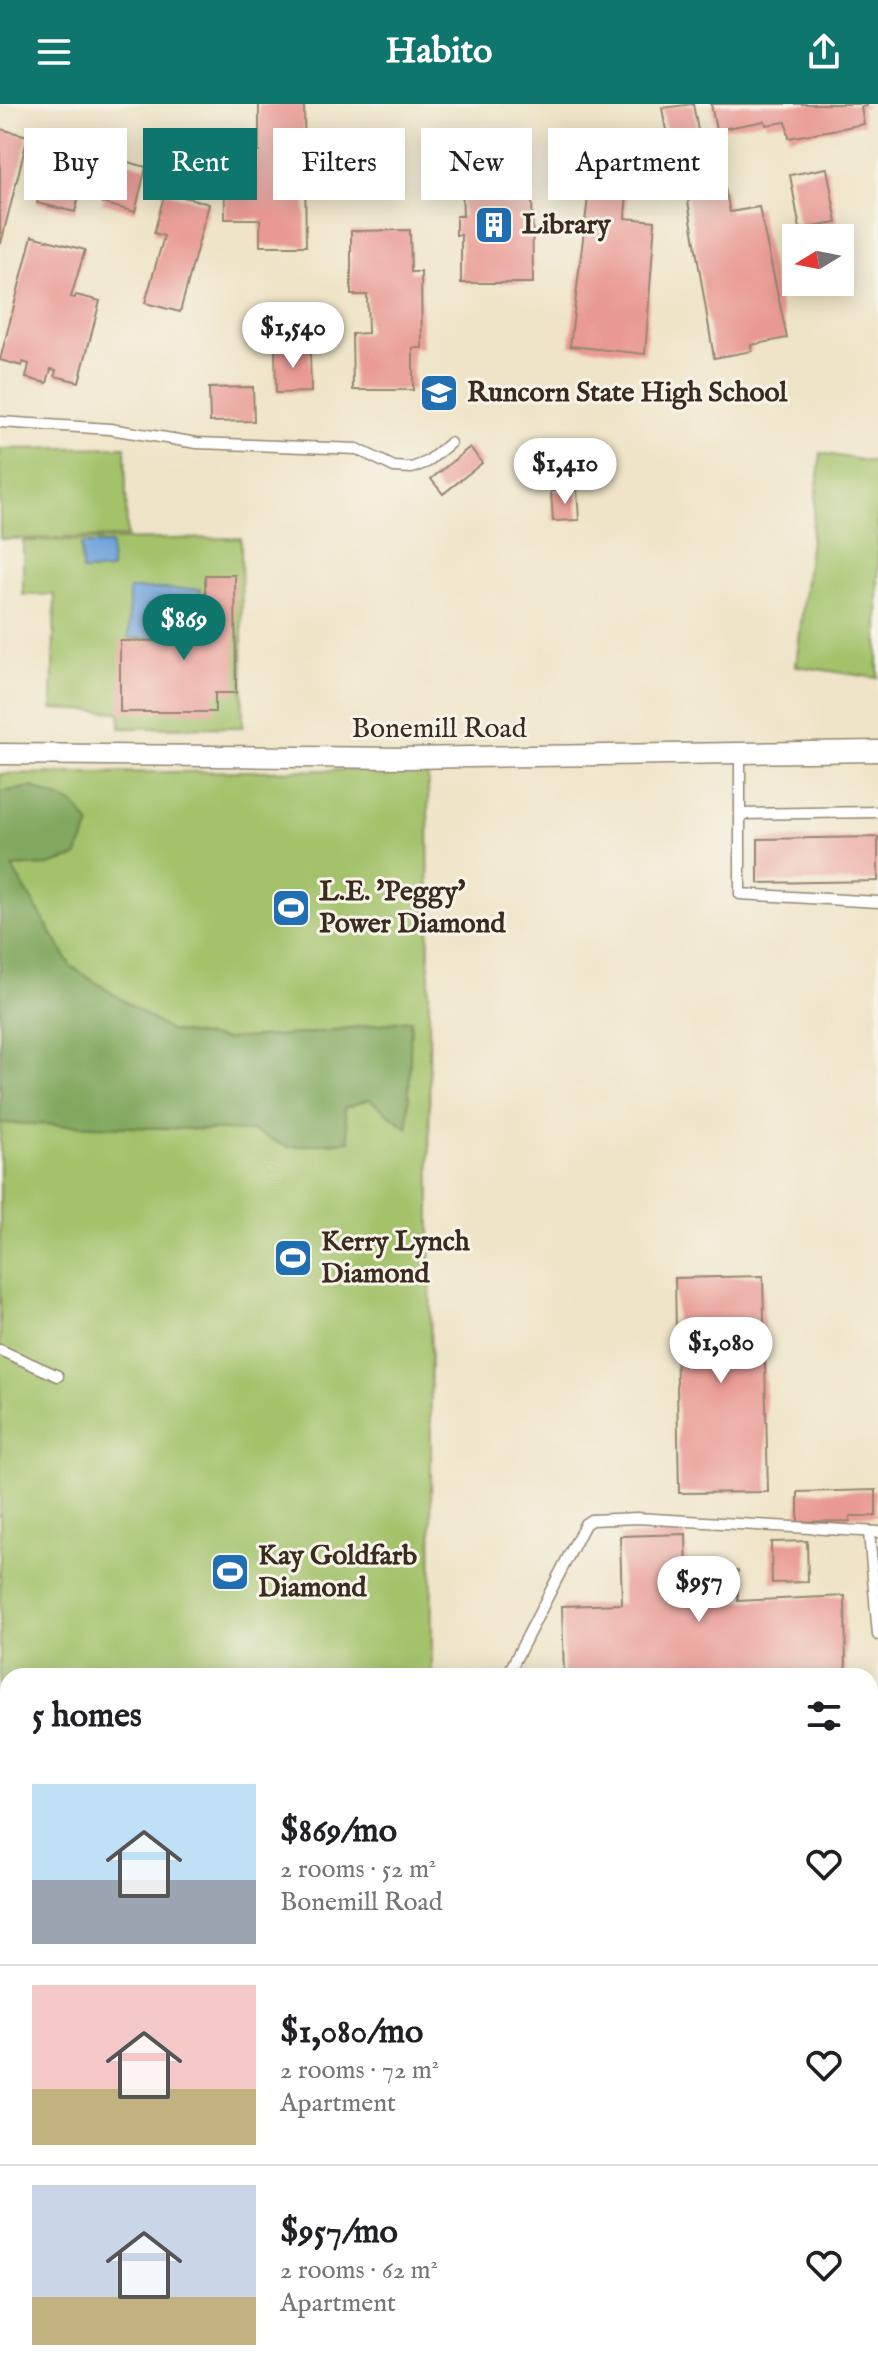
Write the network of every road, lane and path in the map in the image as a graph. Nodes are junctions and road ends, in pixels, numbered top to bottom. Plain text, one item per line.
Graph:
1 (0, 422) edge
2 (450, 443) dead end
3 (878, 751) edge
4 (0, 754) edge
5 (740, 754) junction
6 (878, 766) edge
7 (878, 812) edge
8 (740, 814) junction
9 (878, 902) edge
10 (0, 1350) edge
11 (58, 1376) dead end
12 (874, 1532) edge
13 (878, 1635) edge
14 (511, 1668) edge

1 - 2 lane
3 - 5 street, Bonemill Road
3 - 6 lane
4 - 5 street, Bonemill Road
5 - 8 lane
7 - 8 lane
8 - 9 lane
10 - 11 lane
12 - 13 lane
12 - 14 lane

